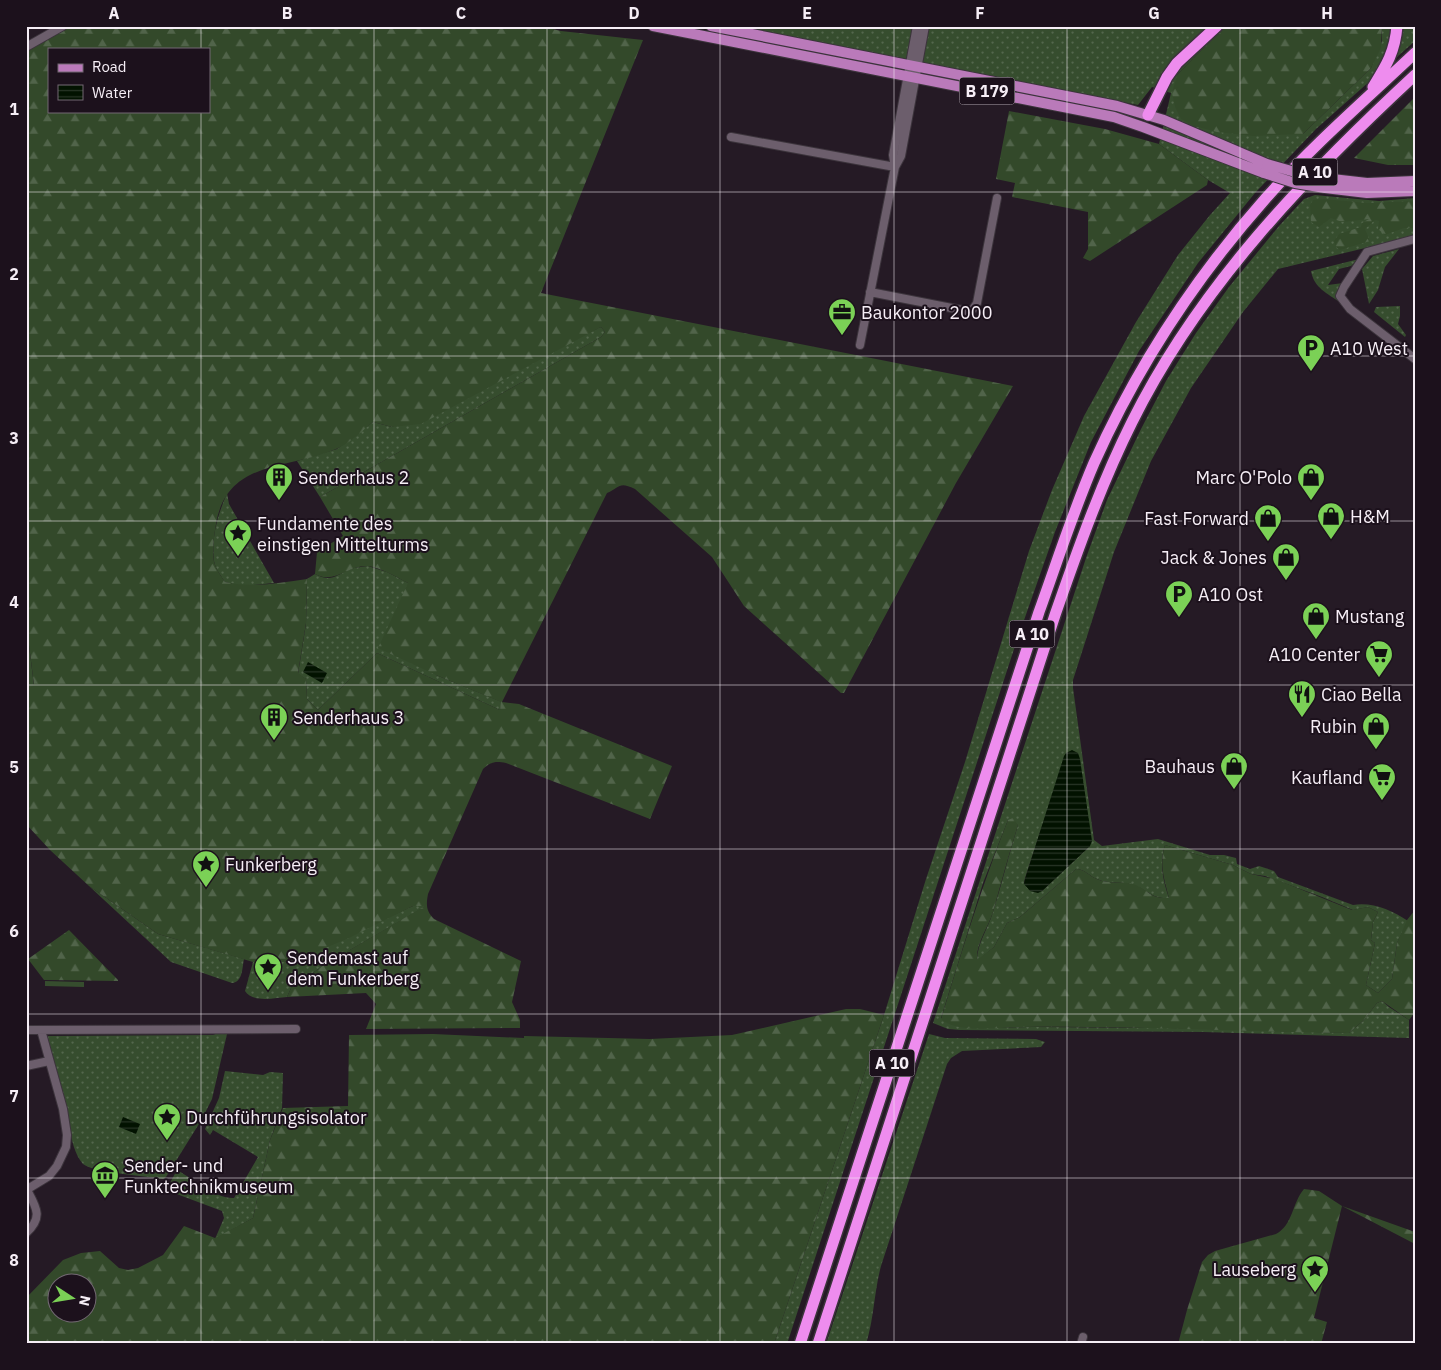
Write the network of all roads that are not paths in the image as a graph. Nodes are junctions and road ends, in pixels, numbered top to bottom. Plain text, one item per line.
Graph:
1 (63, 26) edge
2 (653, 26) edge
3 (711, 26) edge
4 (917, 26) edge
5 (925, 26) edge
6 (1217, 26) edge
7 (1397, 26) edge
8 (26, 47) edge
9 (1415, 54) edge
10 (914, 66) junction
11 (1415, 76) edge
12 (912, 77) junction
13 (1410, 83) edge
14 (1365, 100) junction
15 (1148, 115) junction
16 (1144, 126) junction
17 (731, 137) dead end
18 (895, 167) junction
19 (1265, 169) junction
20 (1415, 181) edge
21 (1415, 191) edge
22 (997, 198) dead end
23 (1415, 239) edge
24 (870, 292) junction
25 (860, 345) dead end
26 (1415, 359) edge
27 (296, 1029) dead end
28 (26, 1030) edge
29 (41, 1030) junction
30 (49, 1061) junction
31 (26, 1066) edge
32 (26, 1189) edge
33 (26, 1233) edge
34 (800, 1344) edge
35 (818, 1344) edge

1 - 8 street
2 - 12 main road, B 179
3 - 10 main road, B 179
4 - 10 street
5 - 10 street
6 - 15 highway
7 - 14 highway
9 - 14 highway, A 10
10 - 12 street
10 - 15 main road, B 179
11 - 13 highway, A 10
12 - 16 main road, B 179
12 - 18 street
13 - 35 highway, A 10
14 - 34 highway, A 10
15 - 16 main road
15 - 19 main road, B 179
16 - 19 main road, B 179
17 - 18 street
18 - 24 street
19 - 20 main road, B 179, bridge
19 - 21 main road, B 179, bridge
22 - 24 street
23 - 26 street
24 - 25 street
27 - 29 street
28 - 29 street
29 - 30 street
30 - 31 street
30 - 32 street
32 - 33 street

